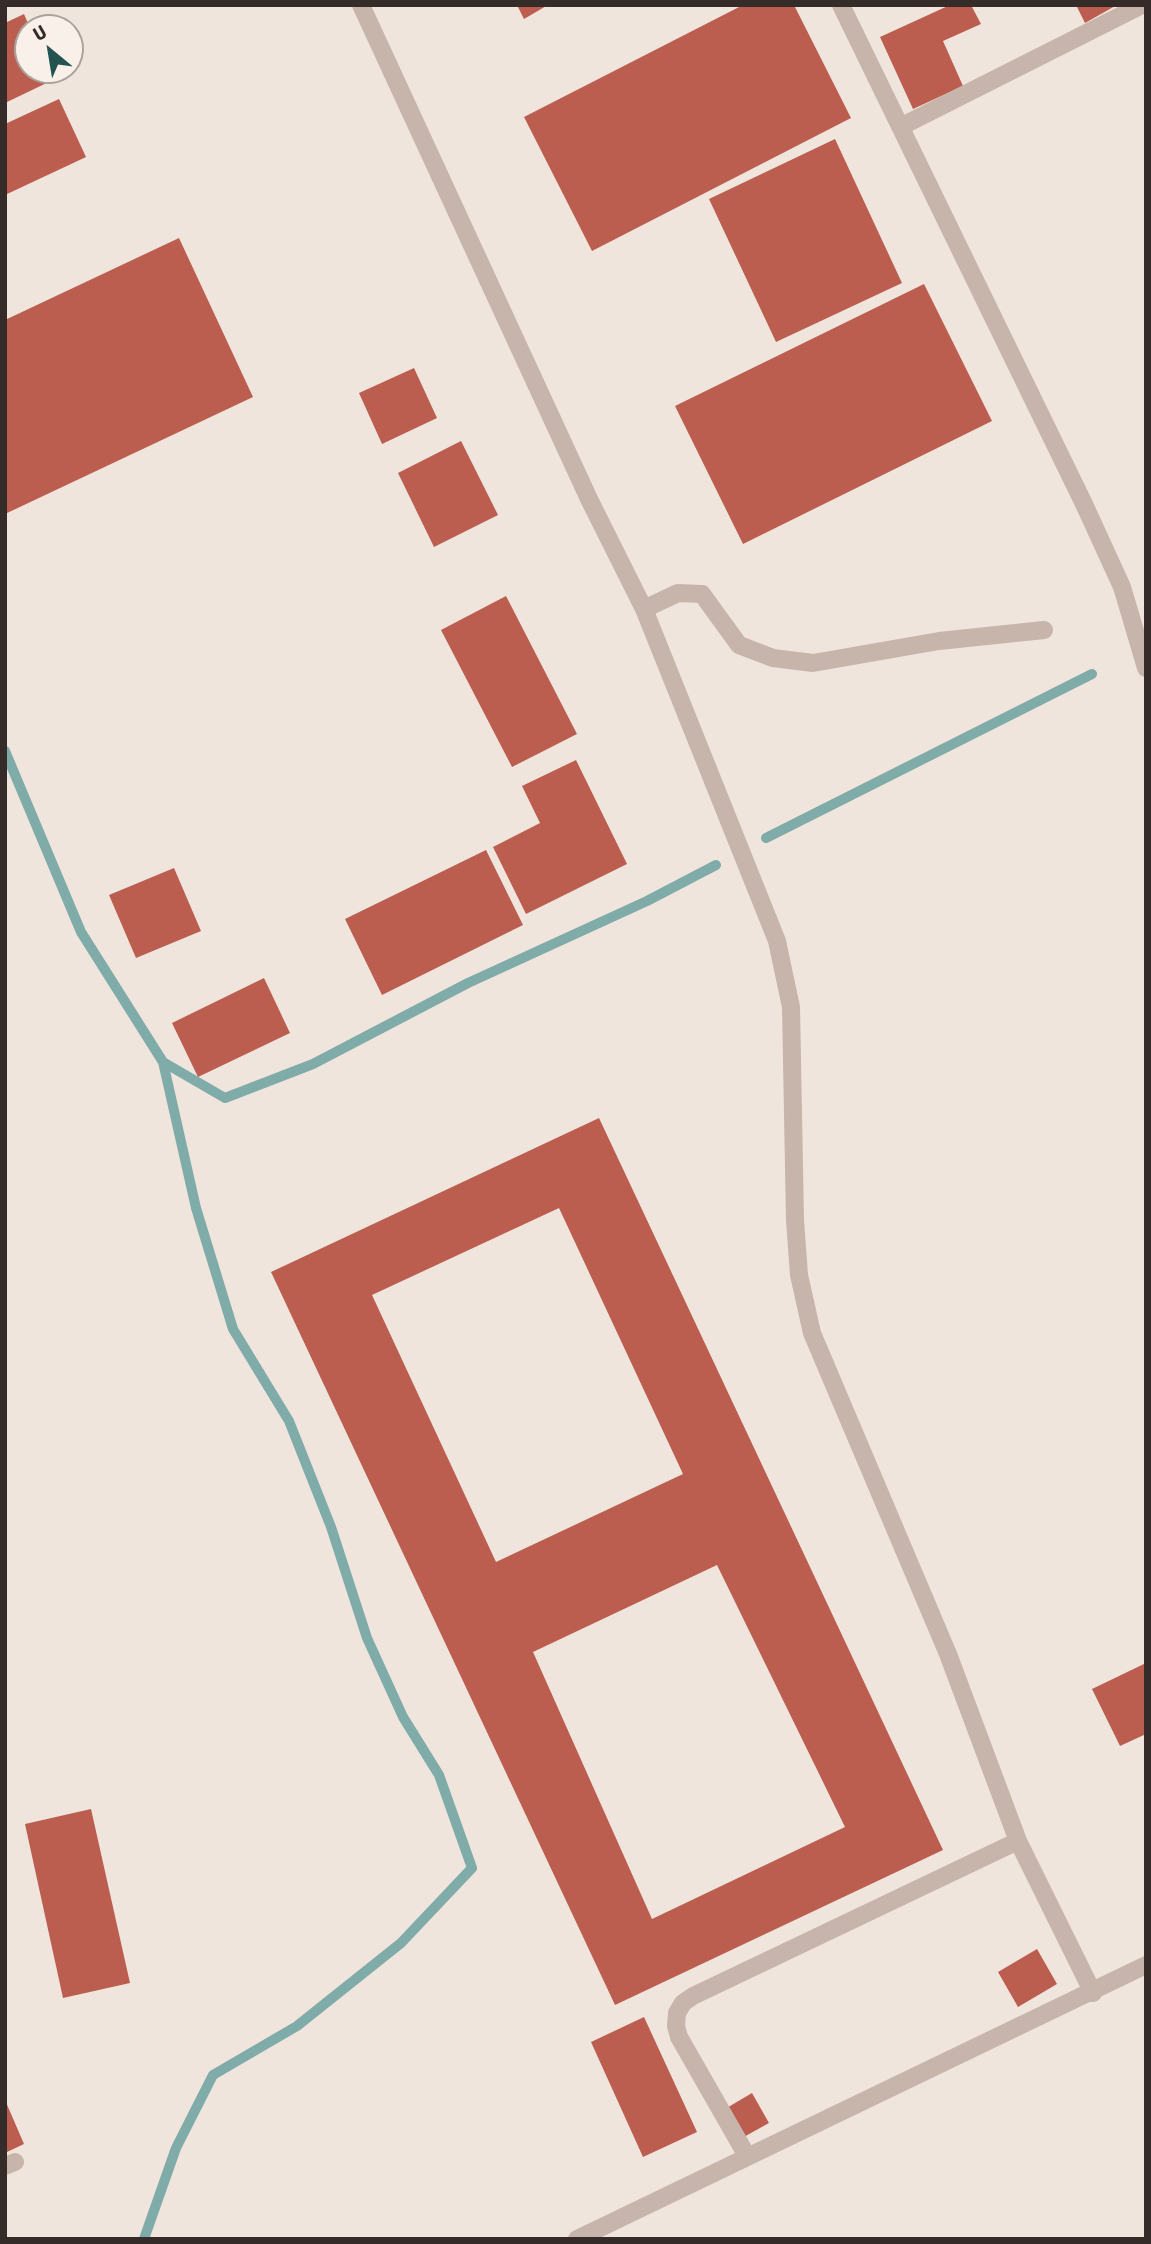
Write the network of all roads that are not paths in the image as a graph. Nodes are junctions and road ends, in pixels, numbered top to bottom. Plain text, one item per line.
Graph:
1 (361, 5) edge
2 (841, 5) edge
3 (1142, 5) edge
4 (902, 126) junction
5 (645, 610) junction
6 (1044, 630) dead end
7 (1146, 668) edge
8 (1018, 1841) junction
9 (1146, 1965) edge
10 (1093, 1993) junction
11 (747, 2156) junction
12 (577, 2239) edge

1 - 5 street
2 - 4 street
3 - 4 street
4 - 7 street
5 - 6 street
5 - 8 street
8 - 10 street
8 - 11 street
9 - 10 street
10 - 11 street
11 - 12 street

